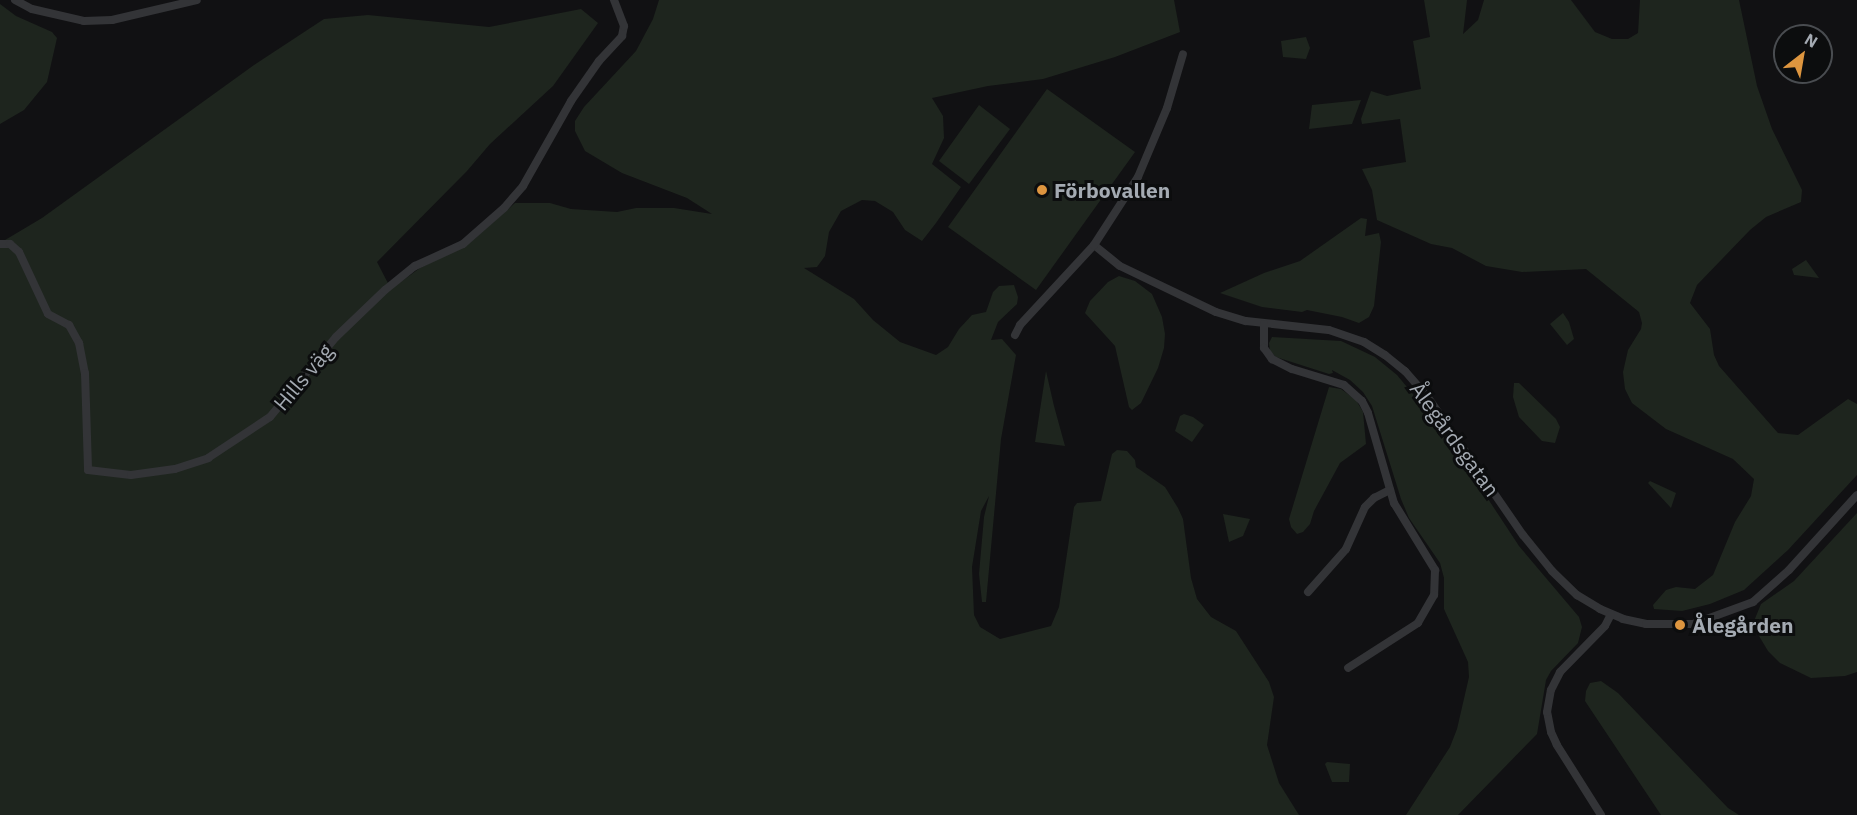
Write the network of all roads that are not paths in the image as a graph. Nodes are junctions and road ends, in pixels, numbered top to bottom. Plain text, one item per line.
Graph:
1 (15, 0) edge
2 (197, 0) edge
3 (614, 0) edge
4 (1183, 54) dead end
5 (0, 244) edge
6 (1094, 245) junction
7 (1264, 324) junction
8 (1015, 334) dead end
9 (1390, 490) junction
10 (1857, 495) edge
11 (1308, 592) dead end
12 (1611, 614) junction
13 (1348, 668) dead end
14 (1601, 815) edge

1 - 2 street
3 - 5 street, Hills väg
4 - 6 street
6 - 7 street, Ålegårdsgatan
6 - 8 street
7 - 9 street
7 - 12 street, Ålegårdsgatan
9 - 11 street
9 - 13 street
10 - 12 street, Ålegårdsgatan
12 - 14 street

